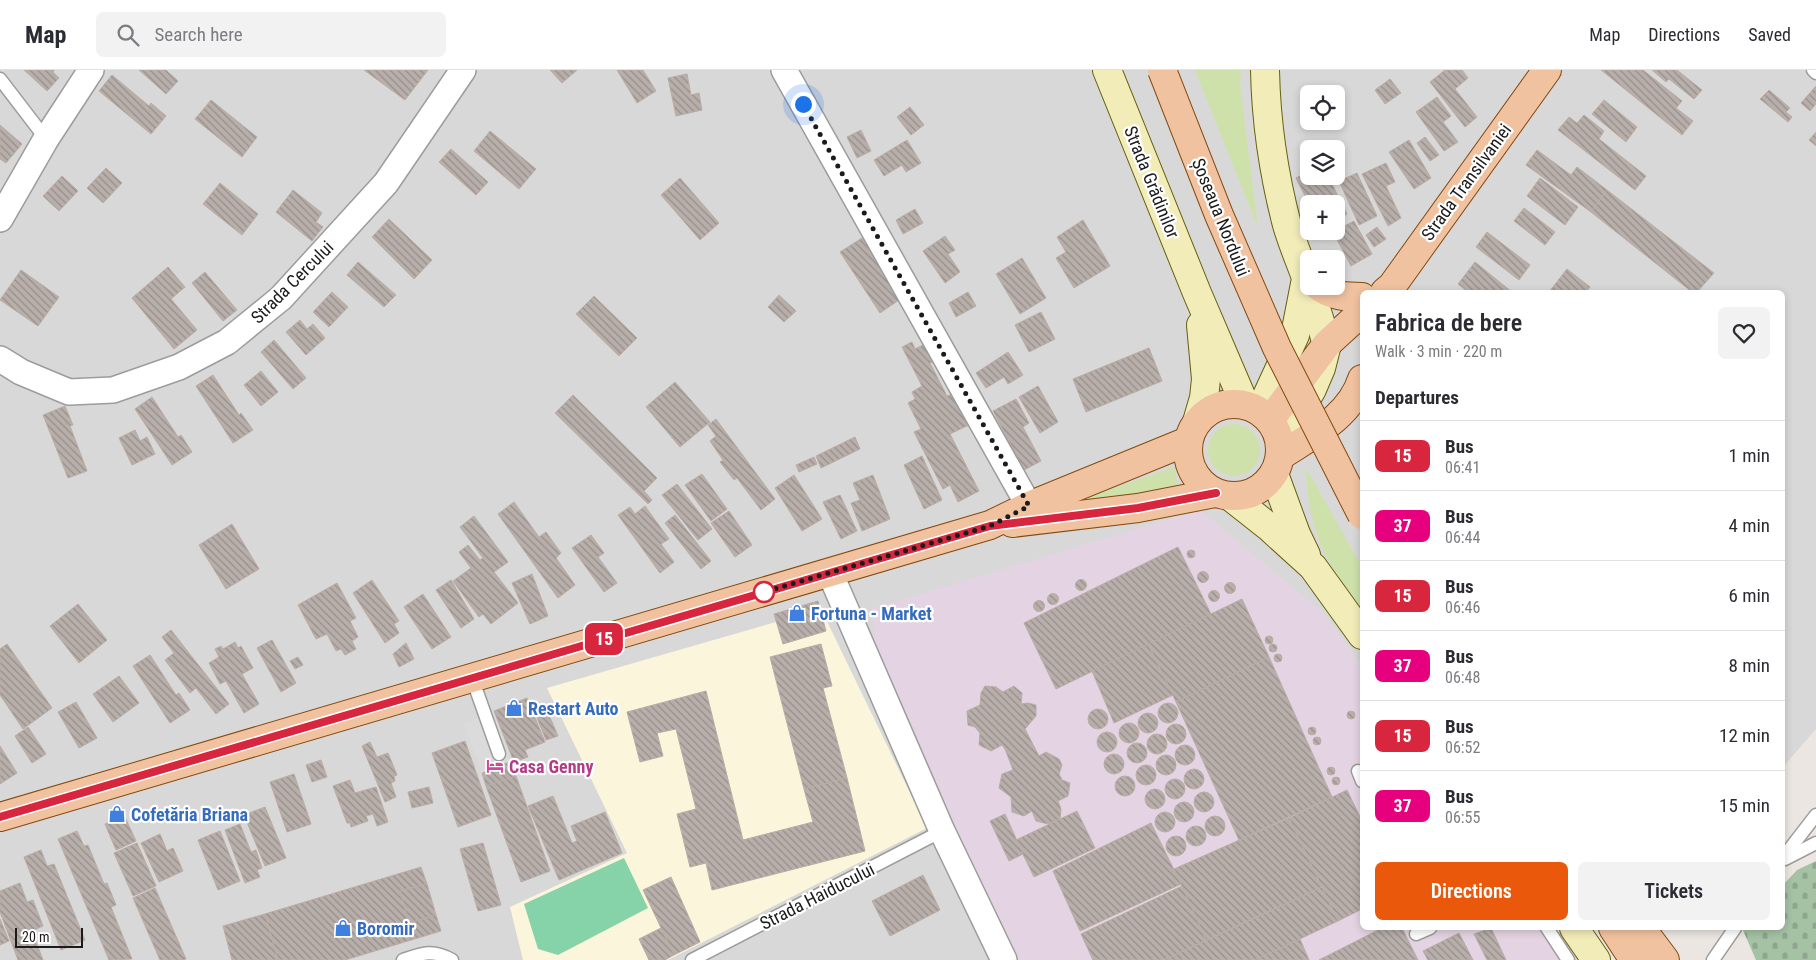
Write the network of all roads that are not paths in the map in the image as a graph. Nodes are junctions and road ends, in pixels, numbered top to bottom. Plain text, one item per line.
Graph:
1 (91, 70) edge
2 (463, 70) edge
3 (784, 70) edge
4 (1107, 70) edge
5 (1162, 70) edge
6 (1264, 70) edge
7 (1547, 70) edge
8 (1813, 70) edge
9 (1816, 72) edge
10 (0, 79) edge
11 (46, 139) junction
12 (0, 219) edge
13 (1300, 261) edge
14 (1387, 290) edge
15 (1197, 293) junction
16 (1307, 295) edge
17 (1313, 295) edge
18 (1337, 295) edge
19 (1360, 297) edge
20 (1360, 314) edge
21 (1327, 344) junction
22 (0, 359) edge
23 (1360, 383) edge
24 (1193, 431) junction
25 (1268, 434) junction
26 (1223, 495) junction
27 (1029, 506) junction
28 (1360, 511) edge
29 (990, 526) junction
30 (1312, 567) junction
31 (830, 573) junction
32 (1360, 633) edge
33 (472, 678) junction
34 (499, 754) dead end
35 (1816, 815) edge
36 (0, 817) edge
37 (942, 831) junction
38 (1816, 843) edge
39 (1785, 856) edge
40 (1785, 858) edge
41 (1425, 930) edge
42 (1547, 930) edge
43 (1575, 930) edge
44 (1613, 930) edge
45 (1642, 930) edge
46 (1735, 930) edge
47 (1416, 934) dead end
48 (403, 960) edge
49 (452, 960) edge
50 (692, 960) edge
51 (1004, 960) edge
52 (1568, 960) edge
53 (1596, 960) edge
54 (1634, 960) edge
55 (1665, 960) edge
56 (1713, 960) edge

1 - 11 street
2 - 22 street, Strada Cercului
3 - 27 street
4 - 15 street, Strada Grădinilor
5 - 28 main road, Șoseaua Nordului, bridge
6 - 13 street
7 - 14 main road, Strada Transilvaniei
8 - 9 lane
10 - 11 lane
11 - 12 street
15 - 24 street
15 - 25 street
16 - 25 street
17 - 21 street
18 - 19 main road
20 - 21 main road
21 - 25 main road
23 - 25 main road
24 - 25 main road
24 - 26 main road
24 - 27 main road
25 - 26 main road
25 - 30 street
26 - 29 main road
26 - 30 street
27 - 29 main road
29 - 31 main road
30 - 32 street
31 - 33 main road
31 - 37 street
33 - 34 lane
33 - 36 main road
35 - 39 lane
37 - 50 lane, Strada Haiducului
37 - 51 street
38 - 40 lane
41 - 47 lane
42 - 52 lane
43 - 53 street
44 - 54 main road
45 - 55 main road
46 - 56 lane
48 - 49 lane

